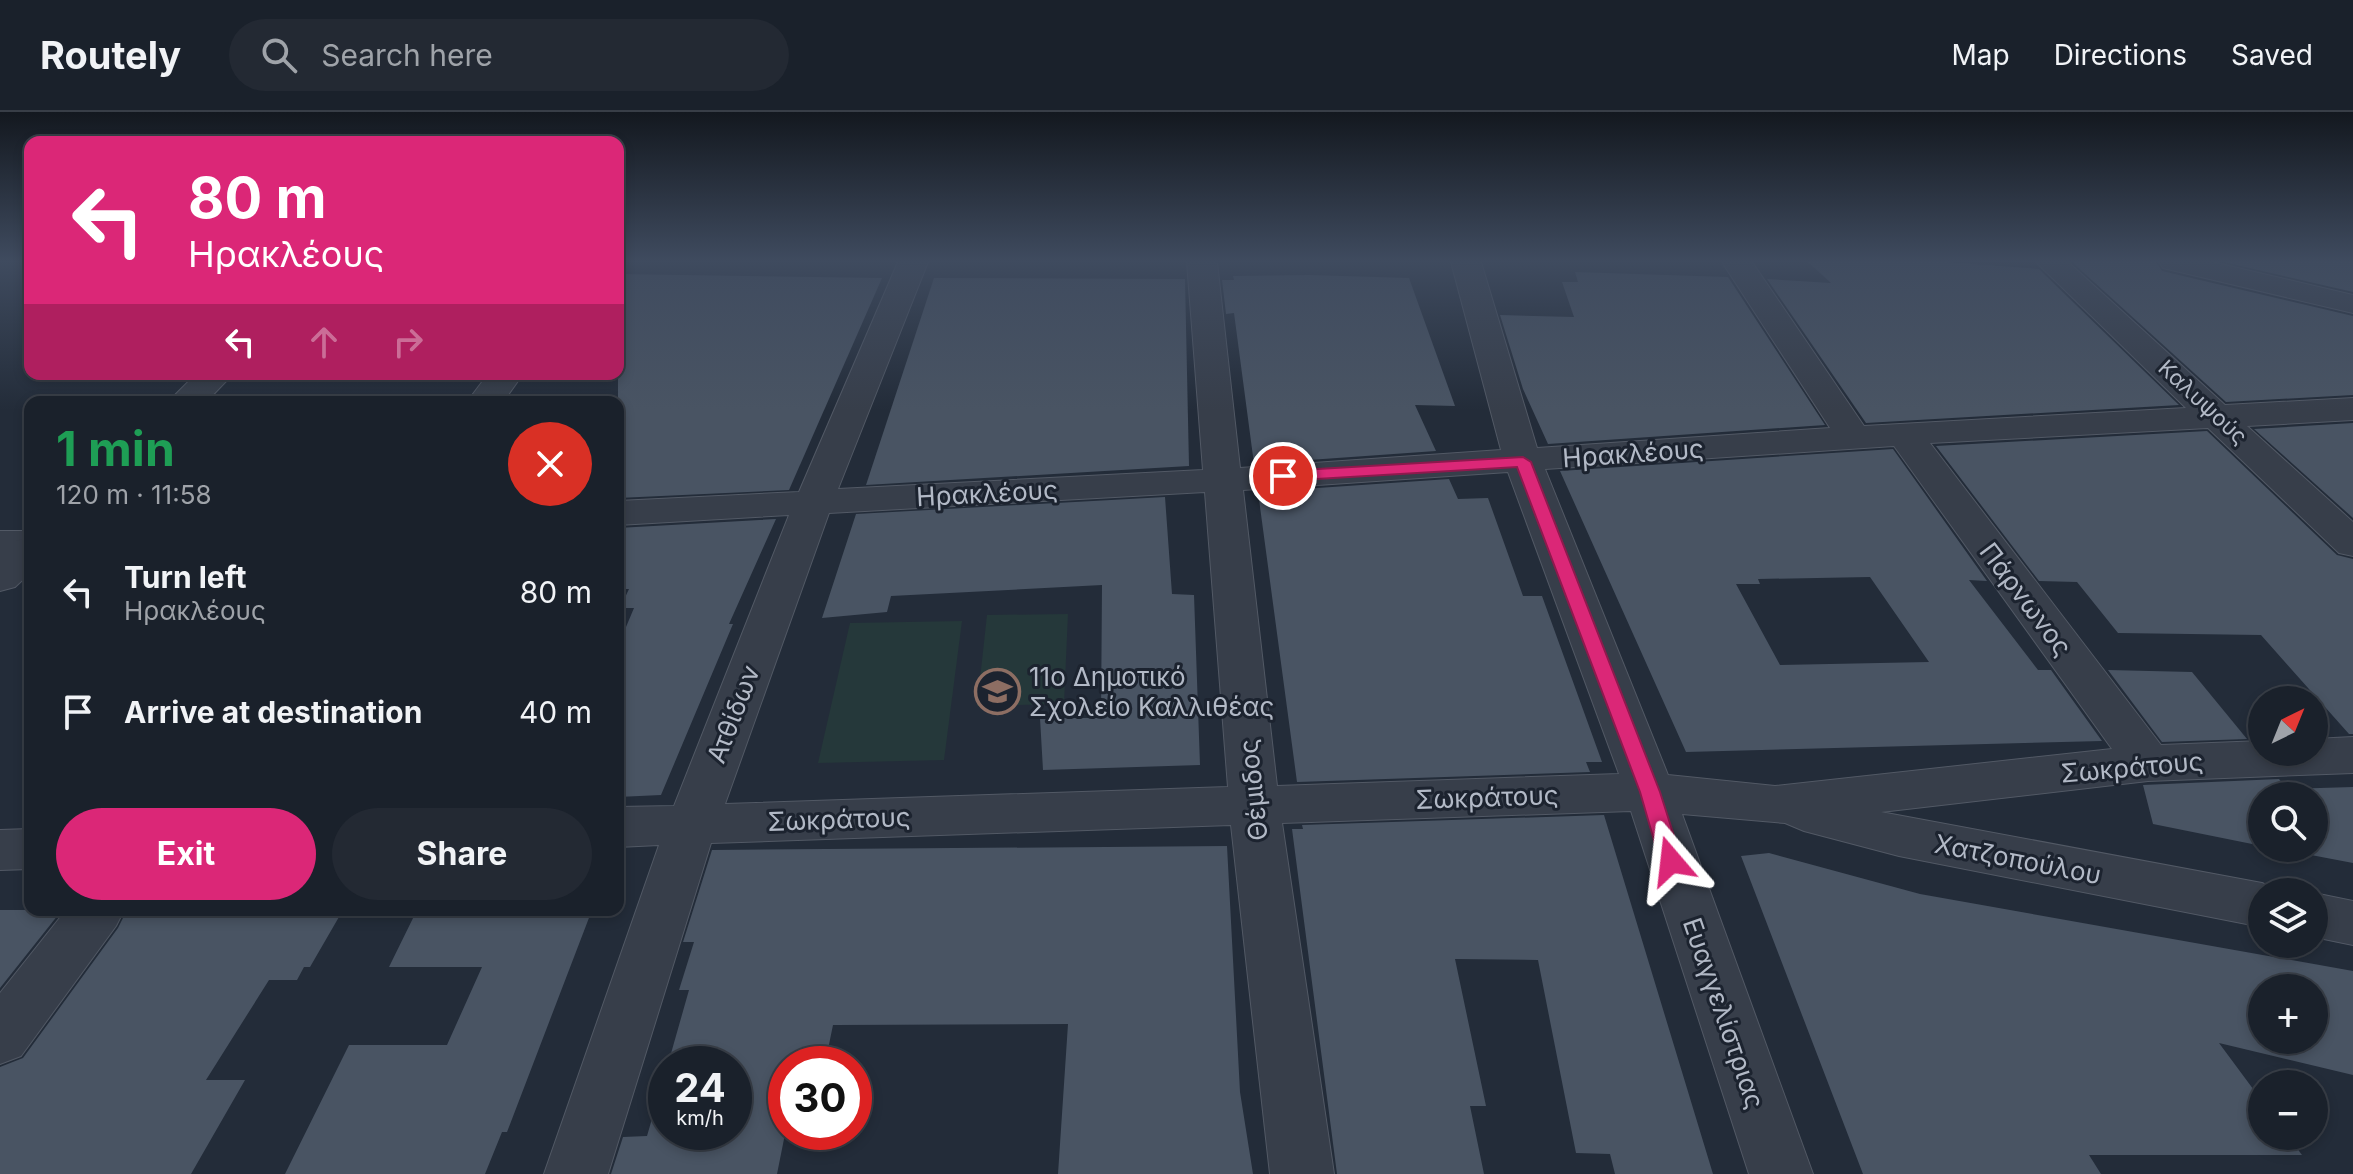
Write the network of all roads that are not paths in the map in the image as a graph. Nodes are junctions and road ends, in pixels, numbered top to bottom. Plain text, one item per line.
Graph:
1 (892, 312) edge
2 (1207, 312) edge
3 (1480, 312) edge
4 (1770, 312) edge
5 (2105, 312) edge
6 (210, 380) edge
7 (192, 396) edge
8 (2353, 409) edge
9 (2217, 415) junction
10 (1904, 434) junction
11 (1854, 437) junction
12 (1523, 462) junction
13 (1224, 480) junction
14 (813, 503) junction
15 (624, 513) edge
16 (0, 543) edge
17 (24, 543) edge
18 (2353, 544) edge
19 (24, 556) edge
20 (0, 578) edge
21 (2353, 755) edge
22 (2148, 763) junction
23 (1650, 792) junction
24 (1254, 804) junction
25 (1775, 805) junction
26 (692, 824) junction
27 (624, 827) edge
28 (24, 849) edge
29 (0, 850) edge
30 (2248, 902) edge
31 (92, 916) edge
32 (2328, 918) edge
33 (2353, 923) edge
34 (0, 1038) edge
35 (576, 1174) edge
36 (1302, 1174) edge
37 (1781, 1174) edge

1 - 14 street, Ατθίδων
2 - 13 street, Θέμιδος
3 - 12 street, Ευαγγελίστριας
4 - 11 street
5 - 9 street, Καλυψούς
6 - 7 street
8 - 9 street, Ηρακλέους
9 - 10 street, Ηρακλέους
9 - 18 street, Καλυψούς
10 - 11 street, Ηρακλέους
10 - 22 street, Πάρνωνος
11 - 12 street, Ηρακλέους
12 - 13 street, Ηρακλέους
12 - 23 street, Ευαγγελίστριας
13 - 14 street, Ηρακλέους
13 - 24 street, Θέμιδος
14 - 15 street, Ηρακλέους
14 - 26 street, Ατθίδων
16 - 17 street
19 - 20 street
21 - 22 street, Σωκράτους
22 - 25 street, Σωκράτους
23 - 24 street, Σωκράτους
23 - 25 street, Σωκράτους
23 - 37 street, Ευαγγελίστριας
24 - 26 street, Σωκράτους
24 - 36 street, Θέμιδος
25 - 30 street, Χατζοπούλου
26 - 27 street, Σωκράτους
26 - 35 street, Ατθίδων
28 - 29 street
31 - 34 street
32 - 33 street

